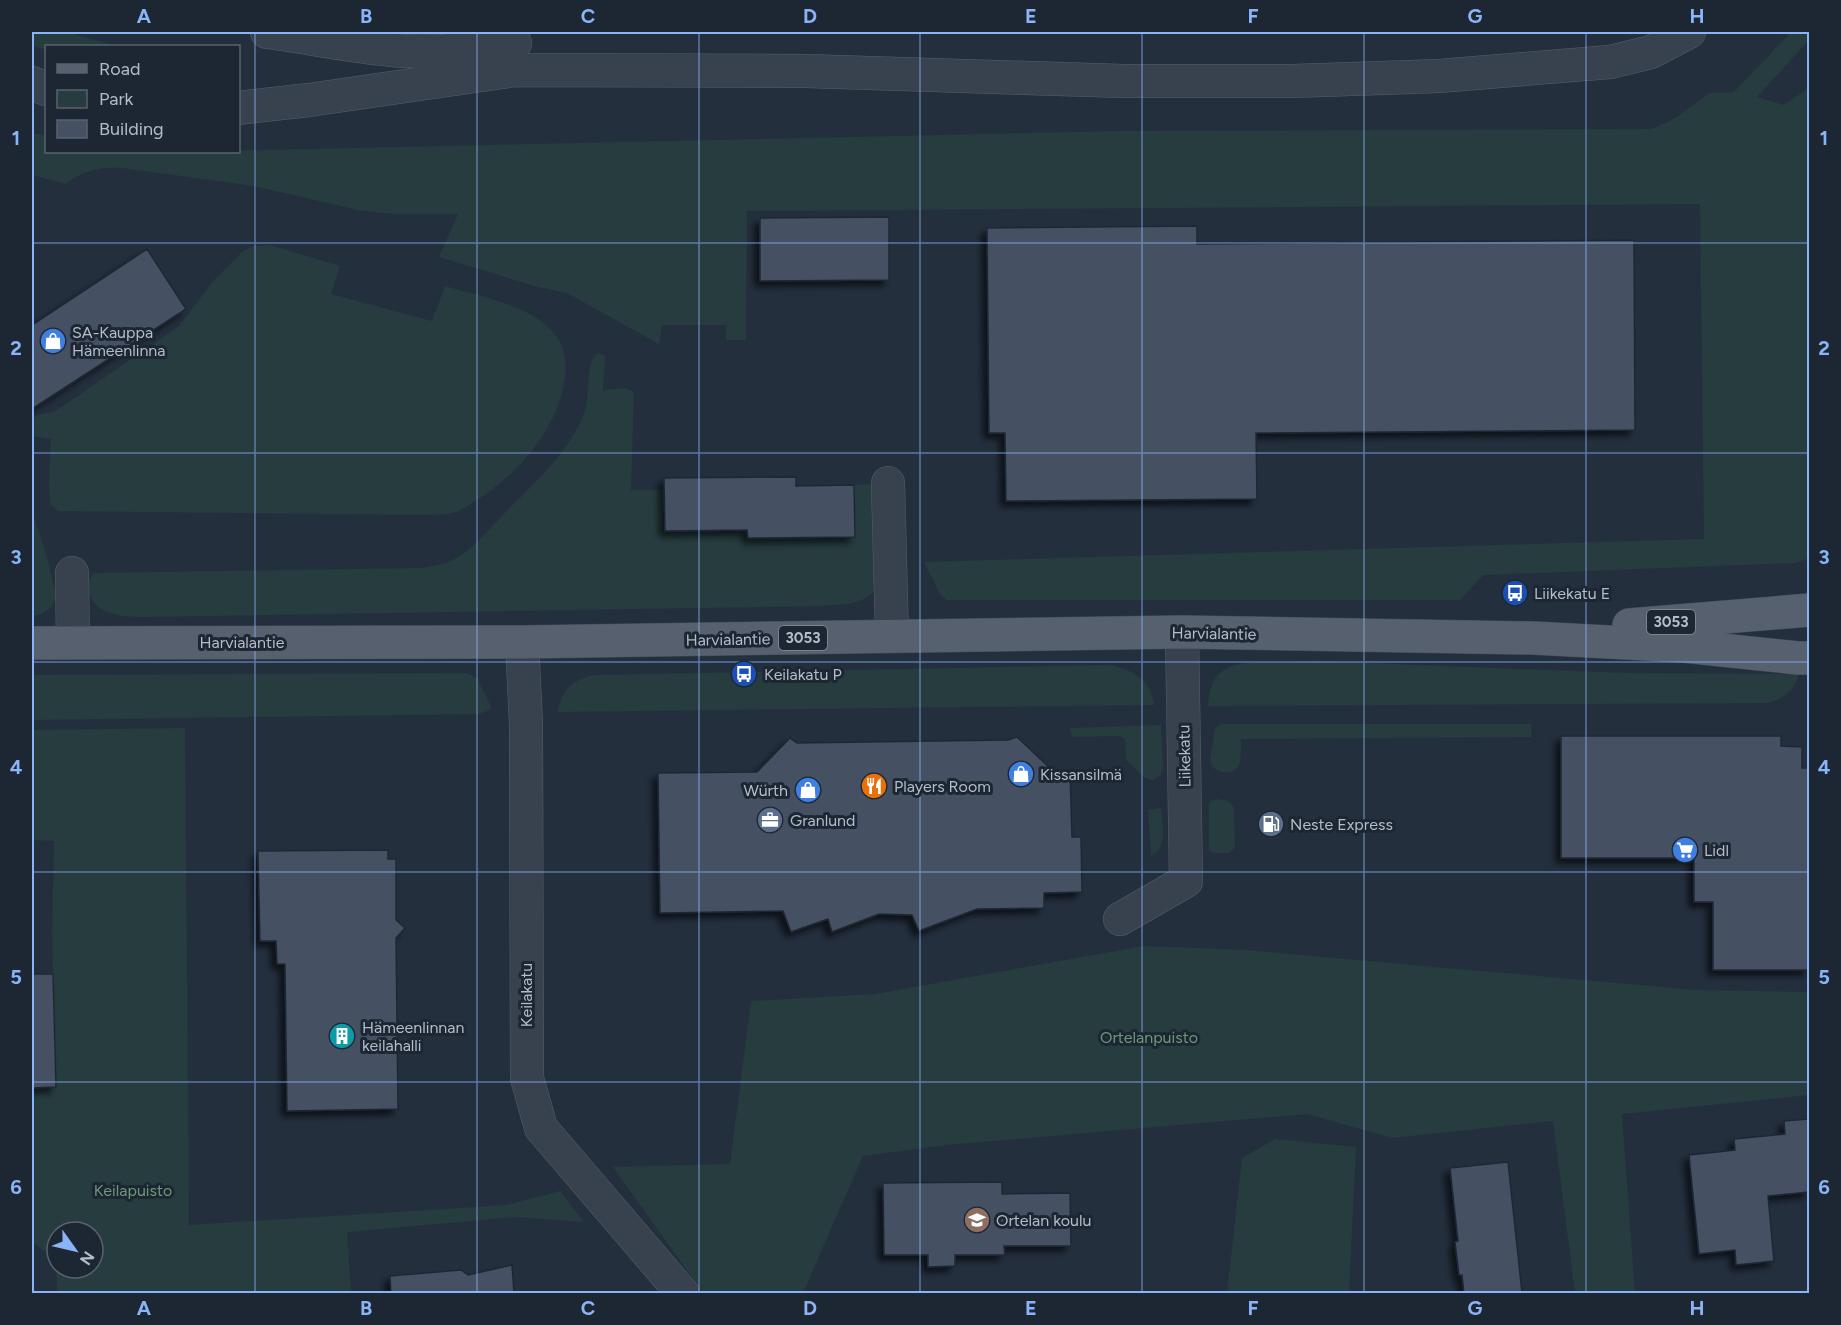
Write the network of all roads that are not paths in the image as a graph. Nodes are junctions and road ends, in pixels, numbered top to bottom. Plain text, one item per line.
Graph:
1 (267, 32) edge
2 (1689, 32) edge
3 (516, 48) edge
4 (240, 108) edge
5 (888, 483) dead end
6 (72, 573) dead end
7 (1809, 610) edge
8 (1182, 632) junction
9 (892, 636) junction
10 (1533, 638) junction
11 (522, 642) junction
12 (32, 643) edge
13 (73, 643) junction
14 (1809, 658) edge
15 (1120, 919) dead end
16 (683, 1293) edge

1 - 3 street
2 - 3 street
3 - 4 street
5 - 9 street
6 - 13 street
7 - 10 main road, Harvialantie / 3053
8 - 9 main road, Harvialantie / 3053
8 - 10 main road, Harvialantie / 3053
8 - 15 street, Liikekatu
9 - 11 main road, Harvialantie / 3053
10 - 14 main road, Harvialantie / 3053
11 - 13 main road, Harvialantie / 3053
11 - 16 street, Keilakatu
12 - 13 main road, Harvialantie / 3053

